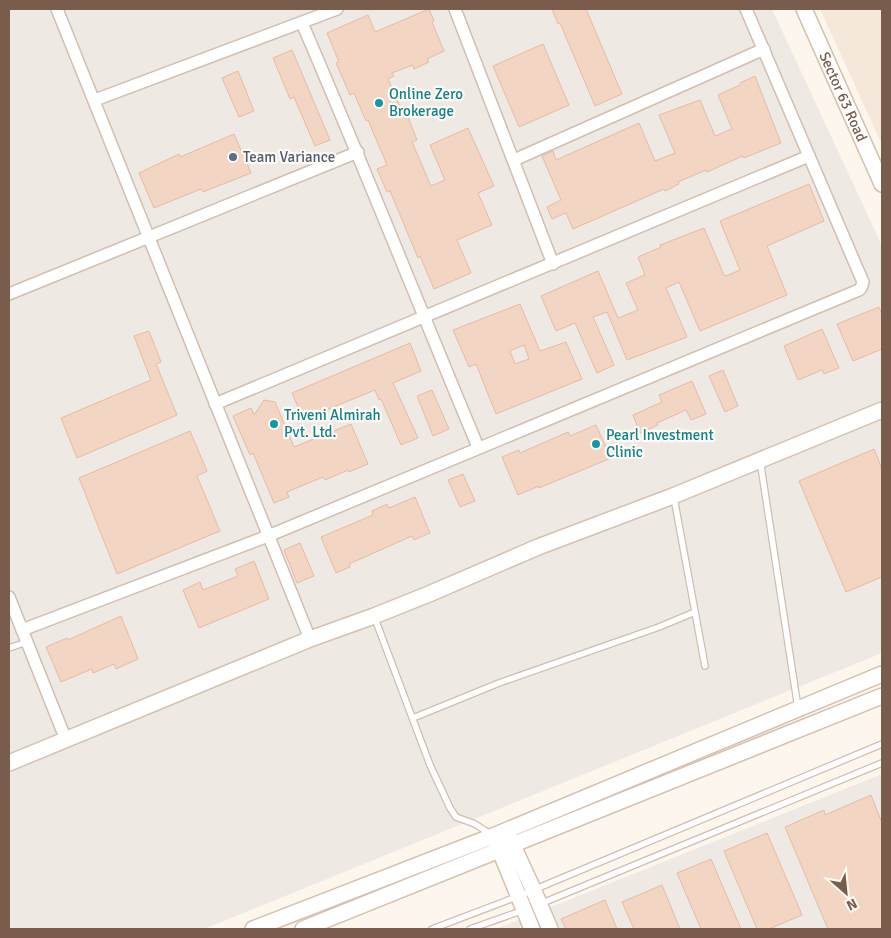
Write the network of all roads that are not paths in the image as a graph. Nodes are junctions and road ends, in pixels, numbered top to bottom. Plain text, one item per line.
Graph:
1 (57, 9) edge
2 (337, 9) edge
3 (455, 9) edge
4 (746, 9) edge
5 (804, 9) edge
6 (813, 9) edge
7 (316, 13) edge
8 (302, 23) junction
9 (764, 48) junction
10 (95, 100) junction
11 (358, 152) junction
12 (809, 156) junction
13 (514, 160) junction
14 (882, 160) edge
15 (882, 184) edge
16 (149, 236) junction
17 (553, 264) junction
18 (9, 294) edge
19 (423, 317) junction
20 (215, 404) junction
21 (882, 410) edge
22 (478, 448) junction
23 (760, 460) junction
24 (673, 496) junction
25 (268, 536) junction
26 (9, 597) edge
27 (12, 611) edge
28 (695, 612) junction
29 (374, 616) junction
30 (22, 630) junction
31 (310, 639) junction
32 (27, 642) junction
33 (9, 648) edge
34 (705, 666) dead end
35 (882, 674) edge
36 (882, 696) edge
37 (798, 708) junction
38 (413, 718) junction
39 (66, 740) junction
40 (882, 744) edge
41 (9, 763) edge
42 (882, 763) edge
43 (503, 840) junction
44 (534, 889) junction
45 (521, 903) junction
46 (540, 904) junction
47 (253, 929) edge
48 (303, 929) edge
49 (432, 929) edge
50 (470, 929) edge
51 (532, 929) edge
52 (550, 929) edge

1 - 10 street
2 - 7 street
3 - 13 street
4 - 9 street
5 - 15 street, Sector 63 Road
6 - 14 street, Sector 63 Road
7 - 8 street
8 - 10 street
8 - 11 street
9 - 12 street
9 - 13 street
10 - 16 street
11 - 16 street
11 - 19 street
12 - 17 street
12 - 22 street
13 - 17 street
16 - 18 street
16 - 20 street
17 - 19 street
19 - 20 street
19 - 22 street
20 - 25 street
21 - 23 street
22 - 25 street
23 - 24 street
23 - 37 lane
24 - 28 lane
24 - 29 street
25 - 30 street
25 - 31 street
26 - 27 street
27 - 30 street
28 - 34 lane
28 - 38 lane
29 - 31 street
29 - 38 lane
30 - 32 street
31 - 39 street
32 - 33 lane
32 - 39 street
35 - 37 street
36 - 43 street
37 - 43 street
38 - 43 lane
39 - 41 street
40 - 44 lane
42 - 46 lane
43 - 44 street
43 - 45 street
43 - 47 street
43 - 48 street
44 - 45 lane
44 - 46 street
45 - 46 lane
45 - 49 lane
45 - 50 lane
45 - 51 street
46 - 52 street

